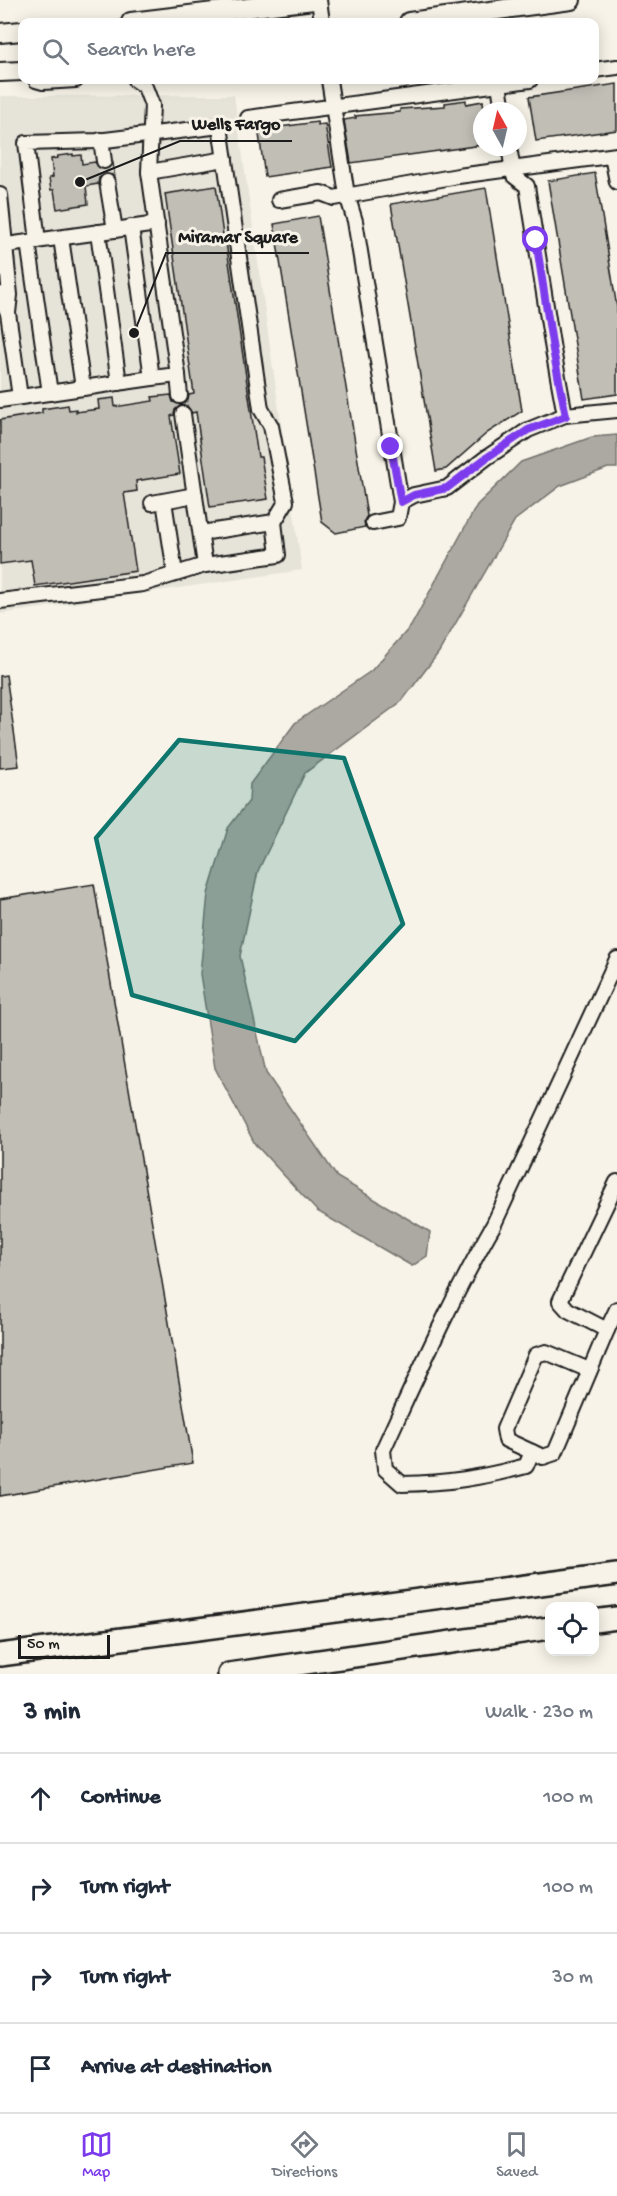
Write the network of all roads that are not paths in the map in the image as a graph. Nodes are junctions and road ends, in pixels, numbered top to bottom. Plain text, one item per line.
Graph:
1 (314, 0) edge
2 (319, 0) edge
3 (571, 0) edge
4 (164, 18) edge
5 (321, 18) edge
6 (438, 18) edge
7 (18, 31) edge
8 (0, 33) edge
9 (617, 67) edge
10 (599, 69) edge
11 (141, 84) edge
12 (330, 84) edge
13 (499, 84) joint
14 (502, 102) edge
15 (333, 106) junction
16 (248, 118) dead end
17 (152, 134) junction
18 (101, 140) junction
19 (510, 156) edge
20 (615, 156) edge
21 (225, 159) junction
22 (104, 160) tunnel mouth
23 (512, 169) junction
24 (149, 172) junction
25 (617, 182) edge
26 (107, 183) tunnel mouth
27 (0, 195) edge
28 (347, 195) junction
29 (279, 200) dead end
30 (157, 224) junction
31 (131, 227) junction
32 (115, 230) junction
33 (98, 232) junction
34 (61, 238) junction
35 (33, 241) junction
36 (2, 245) edge
37 (0, 294) edge
38 (8, 313) junction
39 (178, 375) junction
40 (152, 378) junction
41 (119, 383) junction
42 (83, 388) junction
43 (50, 393) junction
44 (180, 396) dead end
45 (20, 397) junction
46 (0, 400) edge
47 (617, 410) edge
48 (183, 414) dead end
49 (566, 416) junction
50 (195, 495) junction
51 (401, 502) junction
52 (274, 522) junction
53 (373, 523) dead end
54 (201, 533) junction
55 (205, 565) junction
56 (175, 573) junction
57 (0, 601) edge
58 (617, 959) edge
59 (617, 1182) edge
60 (613, 1203) edge
61 (617, 1309) edge
62 (607, 1330) junction
63 (589, 1370) junction
64 (532, 1452) junction
65 (617, 1574) edge
66 (617, 1618) edge
67 (599, 1620) edge
68 (545, 1629) edge
69 (0, 1655) edge
70 (229, 1674) edge

1 - 4 main road
2 - 5 lane
3 - 6 main road
7 - 8 main road
9 - 10 lane
11 - 17 lane
12 - 15 lane
13 - 14 lane
13 - 15 lane
15 - 16 lane
15 - 28 lane
17 - 18 lane
17 - 21 lane
17 - 24 lane
18 - 22 lane
18 - 35 lane
19 - 23 lane
20 - 23 lane
20 - 25 lane
21 - 24 lane
21 - 52 lane
23 - 28 lane
23 - 49 lane
24 - 30 lane
26 - 32 lane
27 - 36 lane
28 - 29 lane
28 - 51 lane
30 - 31 lane
30 - 39 lane
31 - 32 lane
31 - 40 lane
32 - 33 lane
33 - 34 lane
33 - 41 lane
34 - 35 lane
34 - 42 lane
35 - 36 lane
35 - 43 lane
36 - 38 lane
37 - 38 lane
38 - 45 lane
39 - 40 lane
39 - 44 lane
40 - 41 lane
41 - 42 lane
42 - 43 lane
43 - 45 lane
45 - 46 lane
47 - 49 lane
48 - 50 lane
49 - 51 lane
50 - 54 lane
50 - 56 lane
51 - 53 lane
52 - 54 lane
52 - 55 lane
54 - 55 lane
55 - 56 lane
56 - 57 lane
58 - 64 lane
59 - 60 lane
60 - 62 lane
61 - 62 lane
62 - 63 lane
63 - 64 lane
63 - 64 lane
65 - 69 highway
66 - 67 highway
68 - 70 highway

